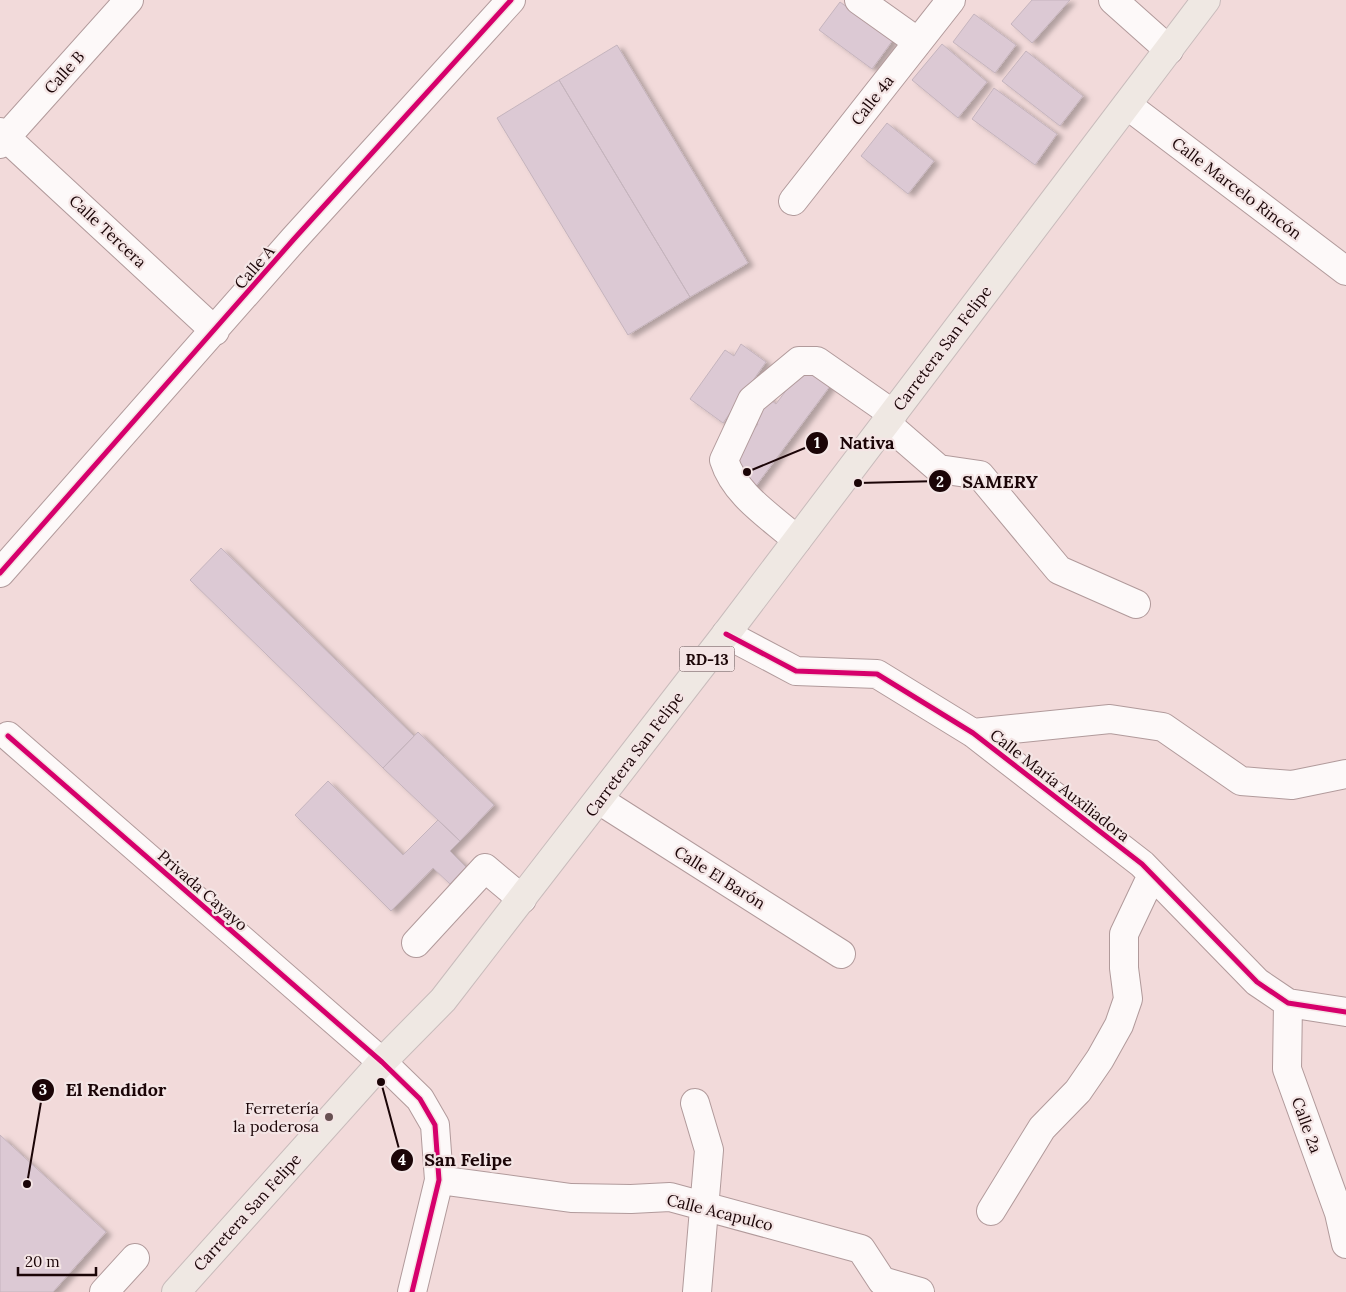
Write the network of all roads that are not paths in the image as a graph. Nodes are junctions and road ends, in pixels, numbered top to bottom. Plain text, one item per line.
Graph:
1 (129, 0) edge
2 (859, 0) edge
3 (951, 0) edge
4 (1113, 0) edge
5 (1206, 0) edge
6 (510, 1) edge
7 (918, 42) junction
8 (1169, 50) junction
9 (1127, 105) junction
10 (2, 137) edge
11 (793, 201) dead end
12 (1346, 271) edge
13 (215, 331) junction
14 (889, 418) junction
15 (797, 540) junction
16 (0, 573) edge
17 (1136, 604) dead end
18 (726, 634) junction
19 (973, 733) junction
20 (8, 736) dead end
21 (1346, 774) edge
22 (599, 800) junction
23 (1152, 874) junction
24 (522, 899) junction
25 (416, 943) dead end
26 (841, 954) dead end
27 (1288, 1003) junction
28 (1346, 1012) edge
29 (382, 1062) junction
30 (695, 1103) dead end
31 (439, 1180) junction
32 (705, 1206) junction
33 (991, 1211) dead end
34 (1346, 1244) edge
35 (135, 1258) dead end
36 (903, 1290) edge
37 (104, 1292) edge
38 (176, 1292) edge
39 (412, 1292) edge
40 (697, 1292) edge

1 - 10 street, Calle B
2 - 7 street
3 - 7 street, Calle 4a
4 - 8 street
5 - 8 main road, Carretera San Felipe / RD-13
6 - 13 street, Calle A
7 - 11 street, Calle 4a
8 - 9 main road, Carretera San Felipe / RD-13
9 - 12 street, Calle Marcelo Rincón
9 - 14 main road, Carretera San Felipe / RD-13
10 - 13 street, Calle Tercera
13 - 16 street, Calle A
14 - 15 main road, Carretera San Felipe / RD-13
14 - 15 street
14 - 17 street
15 - 18 main road, Carretera San Felipe / RD-13
18 - 19 street, Calle María Auxiliadora
18 - 22 main road, Carretera San Felipe / RD-13
19 - 21 street
19 - 23 street, Calle María Auxiliadora
20 - 29 street, Privada Cayayo
22 - 24 main road, Carretera San Felipe / RD-13
22 - 26 street, Calle El Barón
23 - 27 street, Calle María Auxiliadora
23 - 33 street
24 - 25 street
24 - 29 main road, Carretera San Felipe / RD-13
27 - 28 street, Calle María Auxiliadora
27 - 34 street, Calle 2a
29 - 31 street, Privada Cayayo
29 - 38 main road, Carretera San Felipe / RD-13
30 - 32 street
31 - 32 street, Calle Acapulco
31 - 39 street, Privada Cayayo
32 - 36 street, Calle Acapulco
32 - 40 street
35 - 37 street

